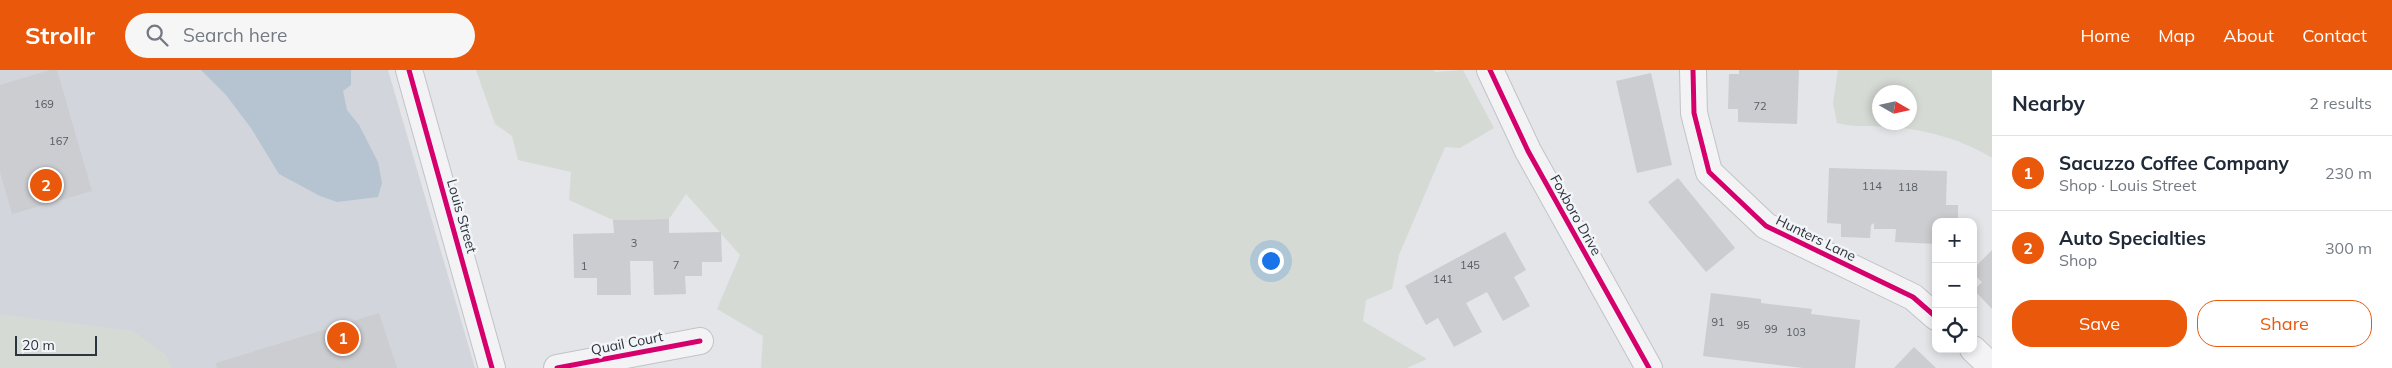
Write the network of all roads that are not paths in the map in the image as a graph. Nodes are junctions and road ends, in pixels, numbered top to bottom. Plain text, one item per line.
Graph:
1 (409, 70) edge
2 (1490, 70) edge
3 (1693, 70) edge
4 (1932, 314) edge
5 (700, 341) dead end
6 (1977, 353) edge
7 (1992, 367) edge
8 (492, 368) edge
9 (557, 368) edge
10 (1650, 368) edge

1 - 8 street, Louis Street
2 - 10 street, Foxboro Drive
3 - 4 street, Hunters Lane
5 - 9 street, Quail Court
6 - 7 street

